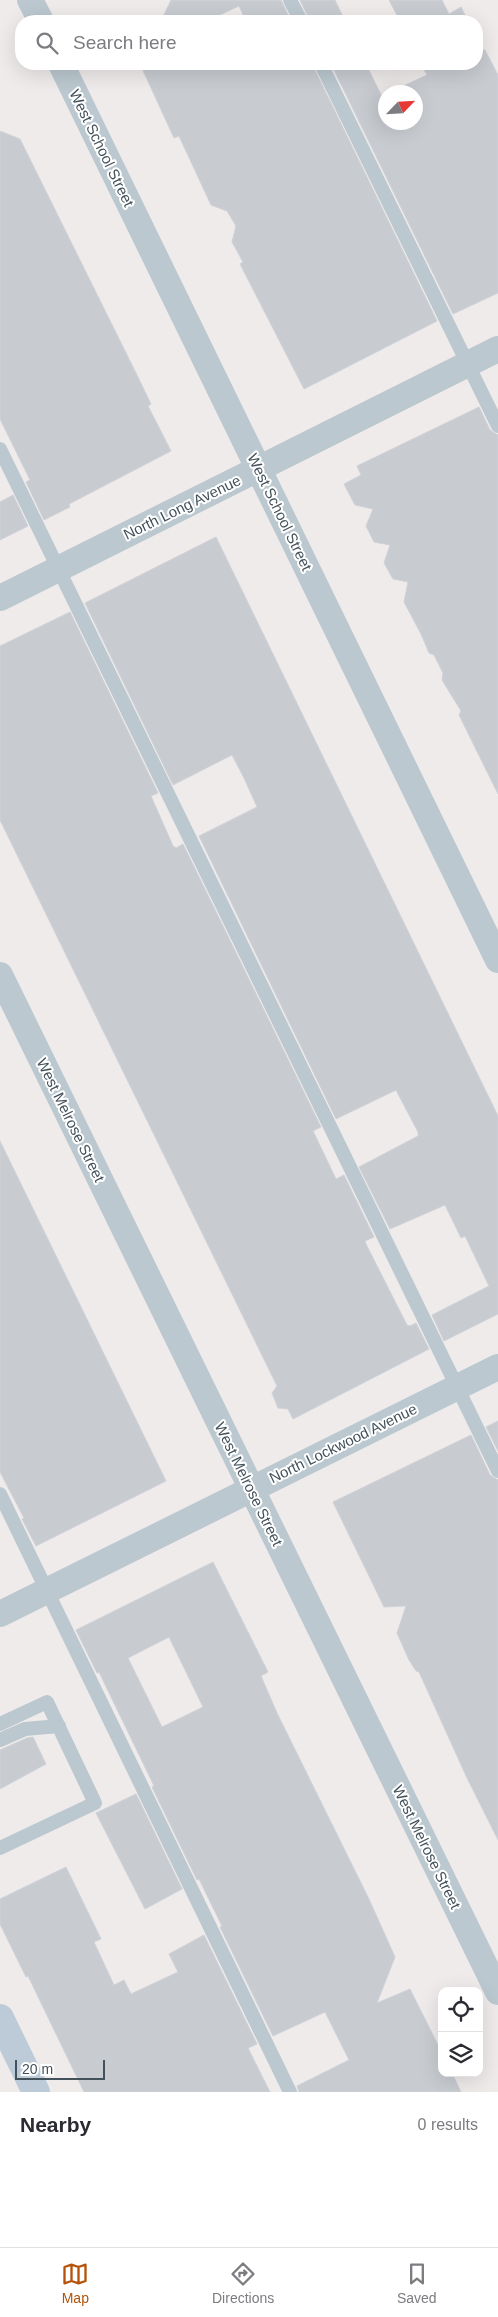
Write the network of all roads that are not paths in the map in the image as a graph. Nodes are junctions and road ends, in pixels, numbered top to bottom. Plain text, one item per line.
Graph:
1 (30, 0) edge
2 (290, 0) edge
3 (37, 15) edge
4 (298, 15) edge
5 (64, 70) edge
6 (325, 70) edge
7 (498, 349) edge
8 (468, 364) junction
9 (498, 426) edge
10 (0, 449) edge
11 (259, 469) junction
12 (59, 568) junction
13 (0, 598) edge
14 (498, 960) edge
15 (0, 975) edge
16 (498, 1367) edge
17 (457, 1387) junction
18 (498, 1471) edge
19 (252, 1488) junction
20 (0, 1494) edge
21 (47, 1590) junction
22 (0, 1614) edge
23 (0, 1724) edge
24 (59, 1726) junction
25 (0, 1740) edge
26 (0, 1848) edge
27 (498, 1992) edge
28 (0, 2018) edge
29 (36, 2092) edge
30 (290, 2092) edge

1 - 3 street
2 - 4 lane
5 - 11 street, West School Street
6 - 8 lane
7 - 8 street, North Long Avenue
8 - 9 lane
8 - 11 street, North Long Avenue
10 - 12 lane
11 - 12 street, North Long Avenue
11 - 14 street, West School Street
12 - 13 street, North Long Avenue
12 - 17 lane
15 - 19 street, West Melrose Street
16 - 17 street, North Lockwood Avenue
17 - 18 lane
17 - 19 street, North Lockwood Avenue
19 - 21 street, North Lockwood Avenue
19 - 27 street, West Melrose Street
20 - 21 lane
21 - 22 street, North Lockwood Avenue
21 - 30 lane
23 - 24 lane
24 - 25 lane
24 - 26 lane
28 - 29 main road

